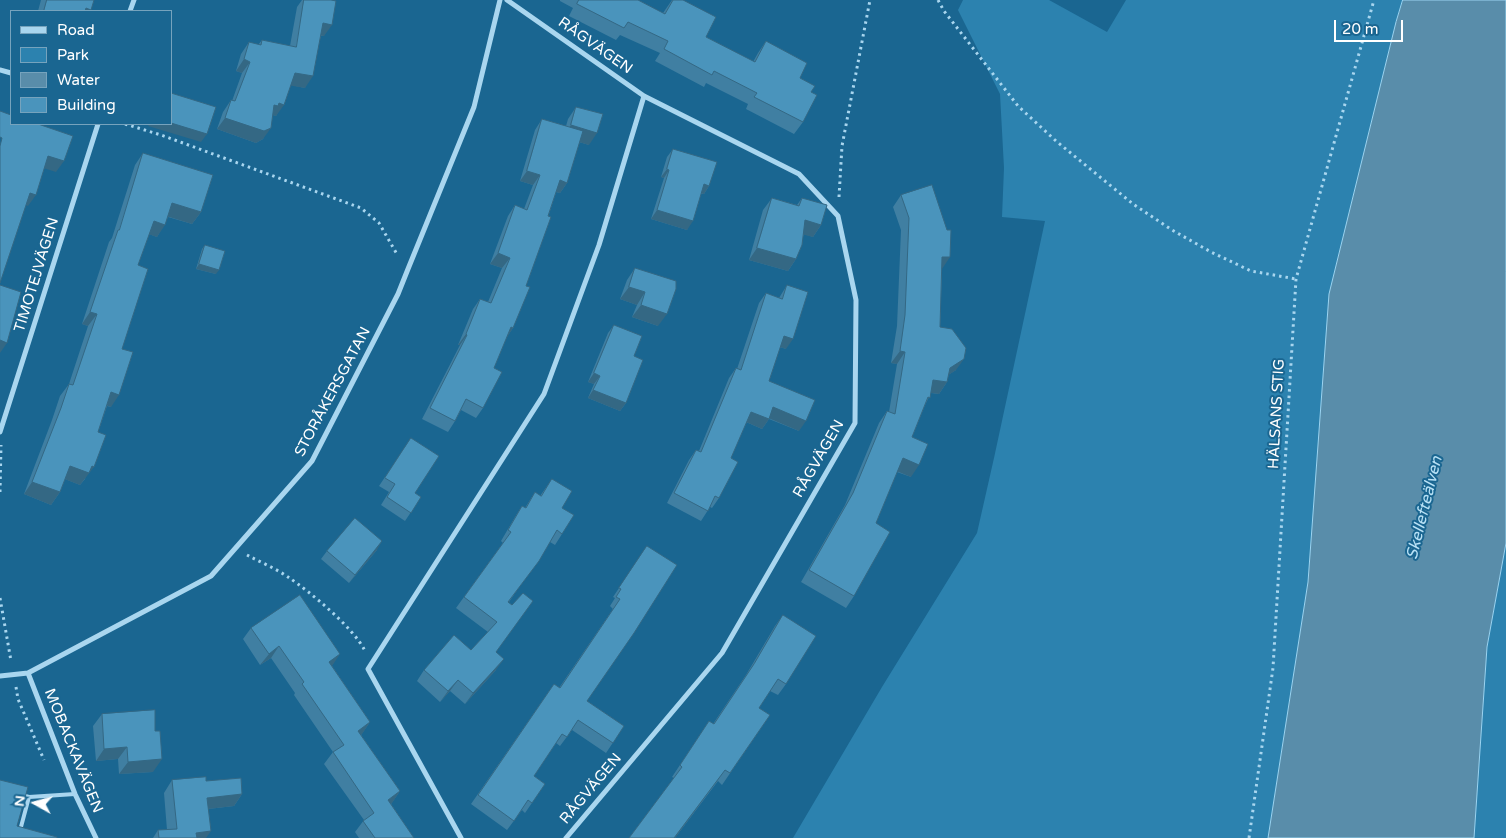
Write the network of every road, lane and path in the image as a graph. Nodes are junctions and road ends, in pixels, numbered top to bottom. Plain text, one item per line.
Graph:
1 (500, 0) edge
2 (507, 0) edge
3 (870, 0) edge
4 (938, 0) edge
5 (1374, 0) edge
6 (644, 96) junction
7 (98, 125) edge
8 (130, 125) edge
9 (838, 216) junction
10 (408, 269) junction
11 (1296, 279) junction
12 (1, 432) edge
13 (0, 492) edge
14 (235, 549) junction
15 (0, 598) edge
16 (371, 665) junction
17 (28, 673) junction
18 (14, 674) junction
19 (0, 676) edge
20 (18, 699) dead end
21 (14, 793) edge
22 (75, 794) junction
23 (29, 797) junction
24 (18, 838) edge
25 (96, 838) edge
26 (461, 838) edge
27 (566, 838) edge
28 (1249, 838) edge

1 - 10 street, STORÅKERSGATAN
2 - 6 street, RÅGVÄGEN
3 - 9 path
4 - 11 path
5 - 11 path, HÄLSANS STIG
6 - 9 street, RÅGVÄGEN
6 - 16 street
7 - 12 street, TIMOTEJVÄGEN
8 - 10 path
9 - 27 street, RÅGVÄGEN
10 - 14 street, STORÅKERSGATAN
11 - 28 path, HÄLSANS STIG
12 - 13 path
14 - 16 path
14 - 17 street, STORÅKERSGATAN
15 - 18 path
16 - 26 street
17 - 18 street, STORÅKERSGATAN
17 - 22 street, MOBACKAVÄGEN
18 - 19 street, STORÅKERSGATAN
18 - 20 path
21 - 23 lane
22 - 23 lane
22 - 25 street, MOBACKAVÄGEN
23 - 24 lane

